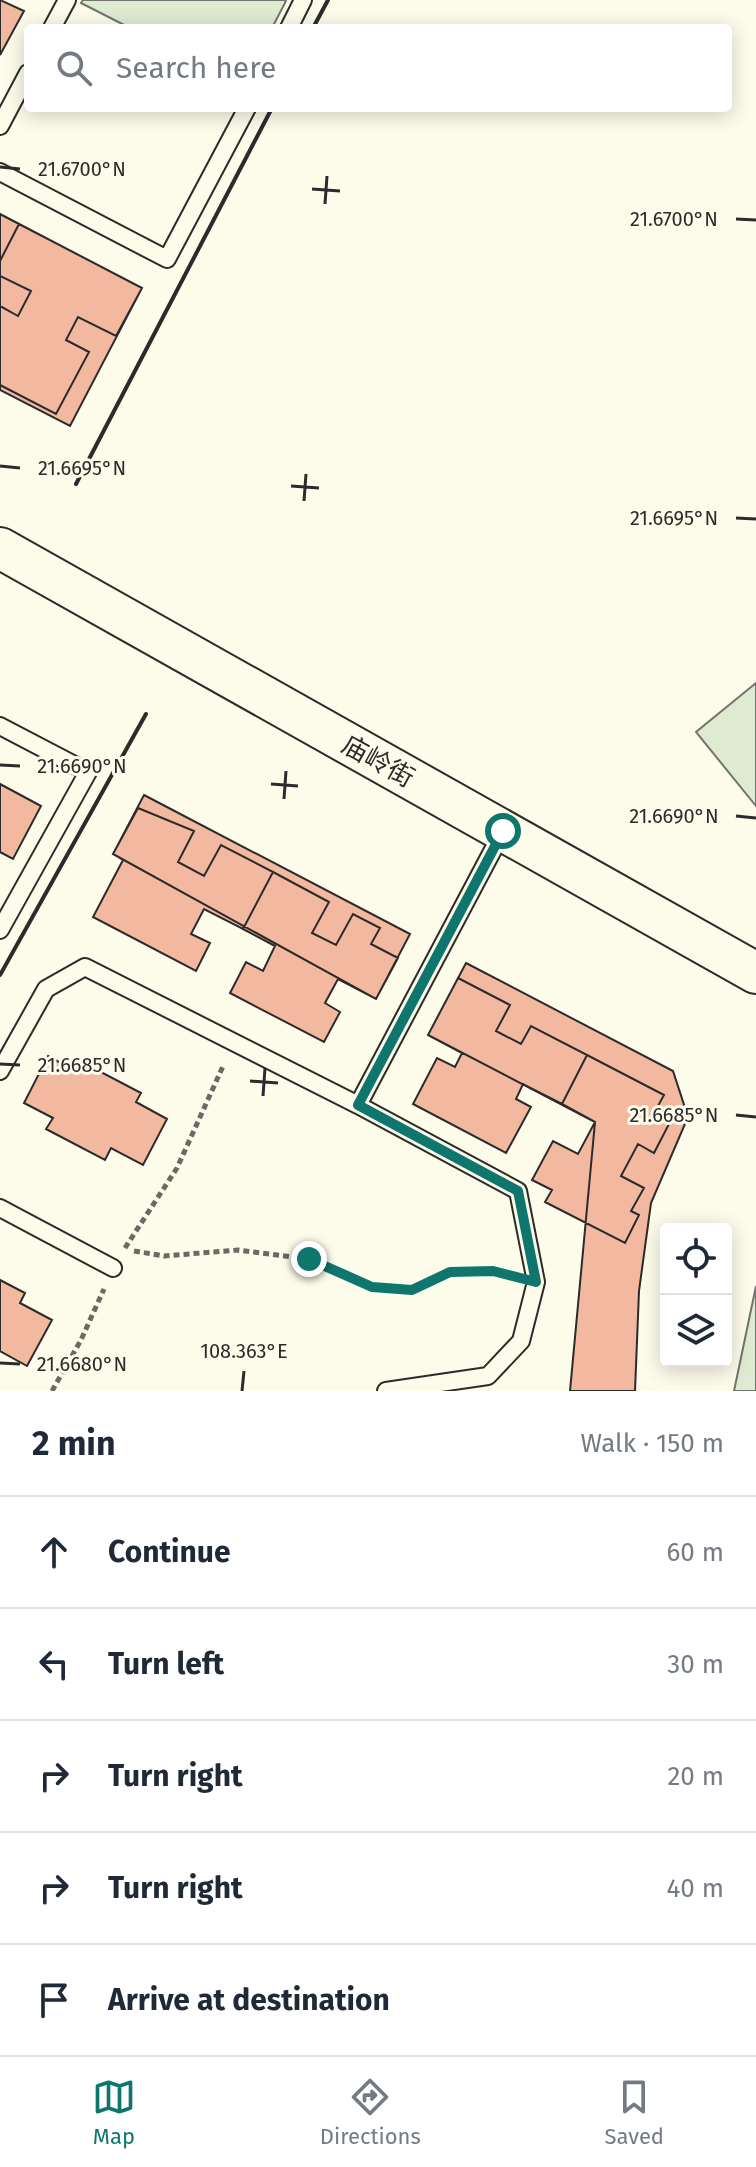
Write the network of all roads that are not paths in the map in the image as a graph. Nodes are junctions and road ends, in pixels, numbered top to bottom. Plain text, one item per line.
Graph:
1 (67, 0) edge
2 (303, 0) edge
3 (54, 24) edge
4 (291, 24) edge
5 (24, 80) edge
6 (245, 112) edge
7 (2, 119) edge
8 (0, 172) edge
9 (0, 548) edge
10 (0, 726) edge
11 (503, 831) junction
12 (0, 930) edge
13 (756, 973) edge
14 (0, 1071) edge
15 (358, 1105) junction
16 (0, 1208) edge
17 (113, 1268) road end
18 (386, 1391) edge

1 - 3 lane
2 - 4 lane
5 - 7 lane
6 - 8 lane
9 - 11 street, 庙岭街
10 - 12 lane
11 - 13 street, 庙岭街
11 - 15 lane
14 - 15 lane
15 - 18 lane
16 - 17 lane

